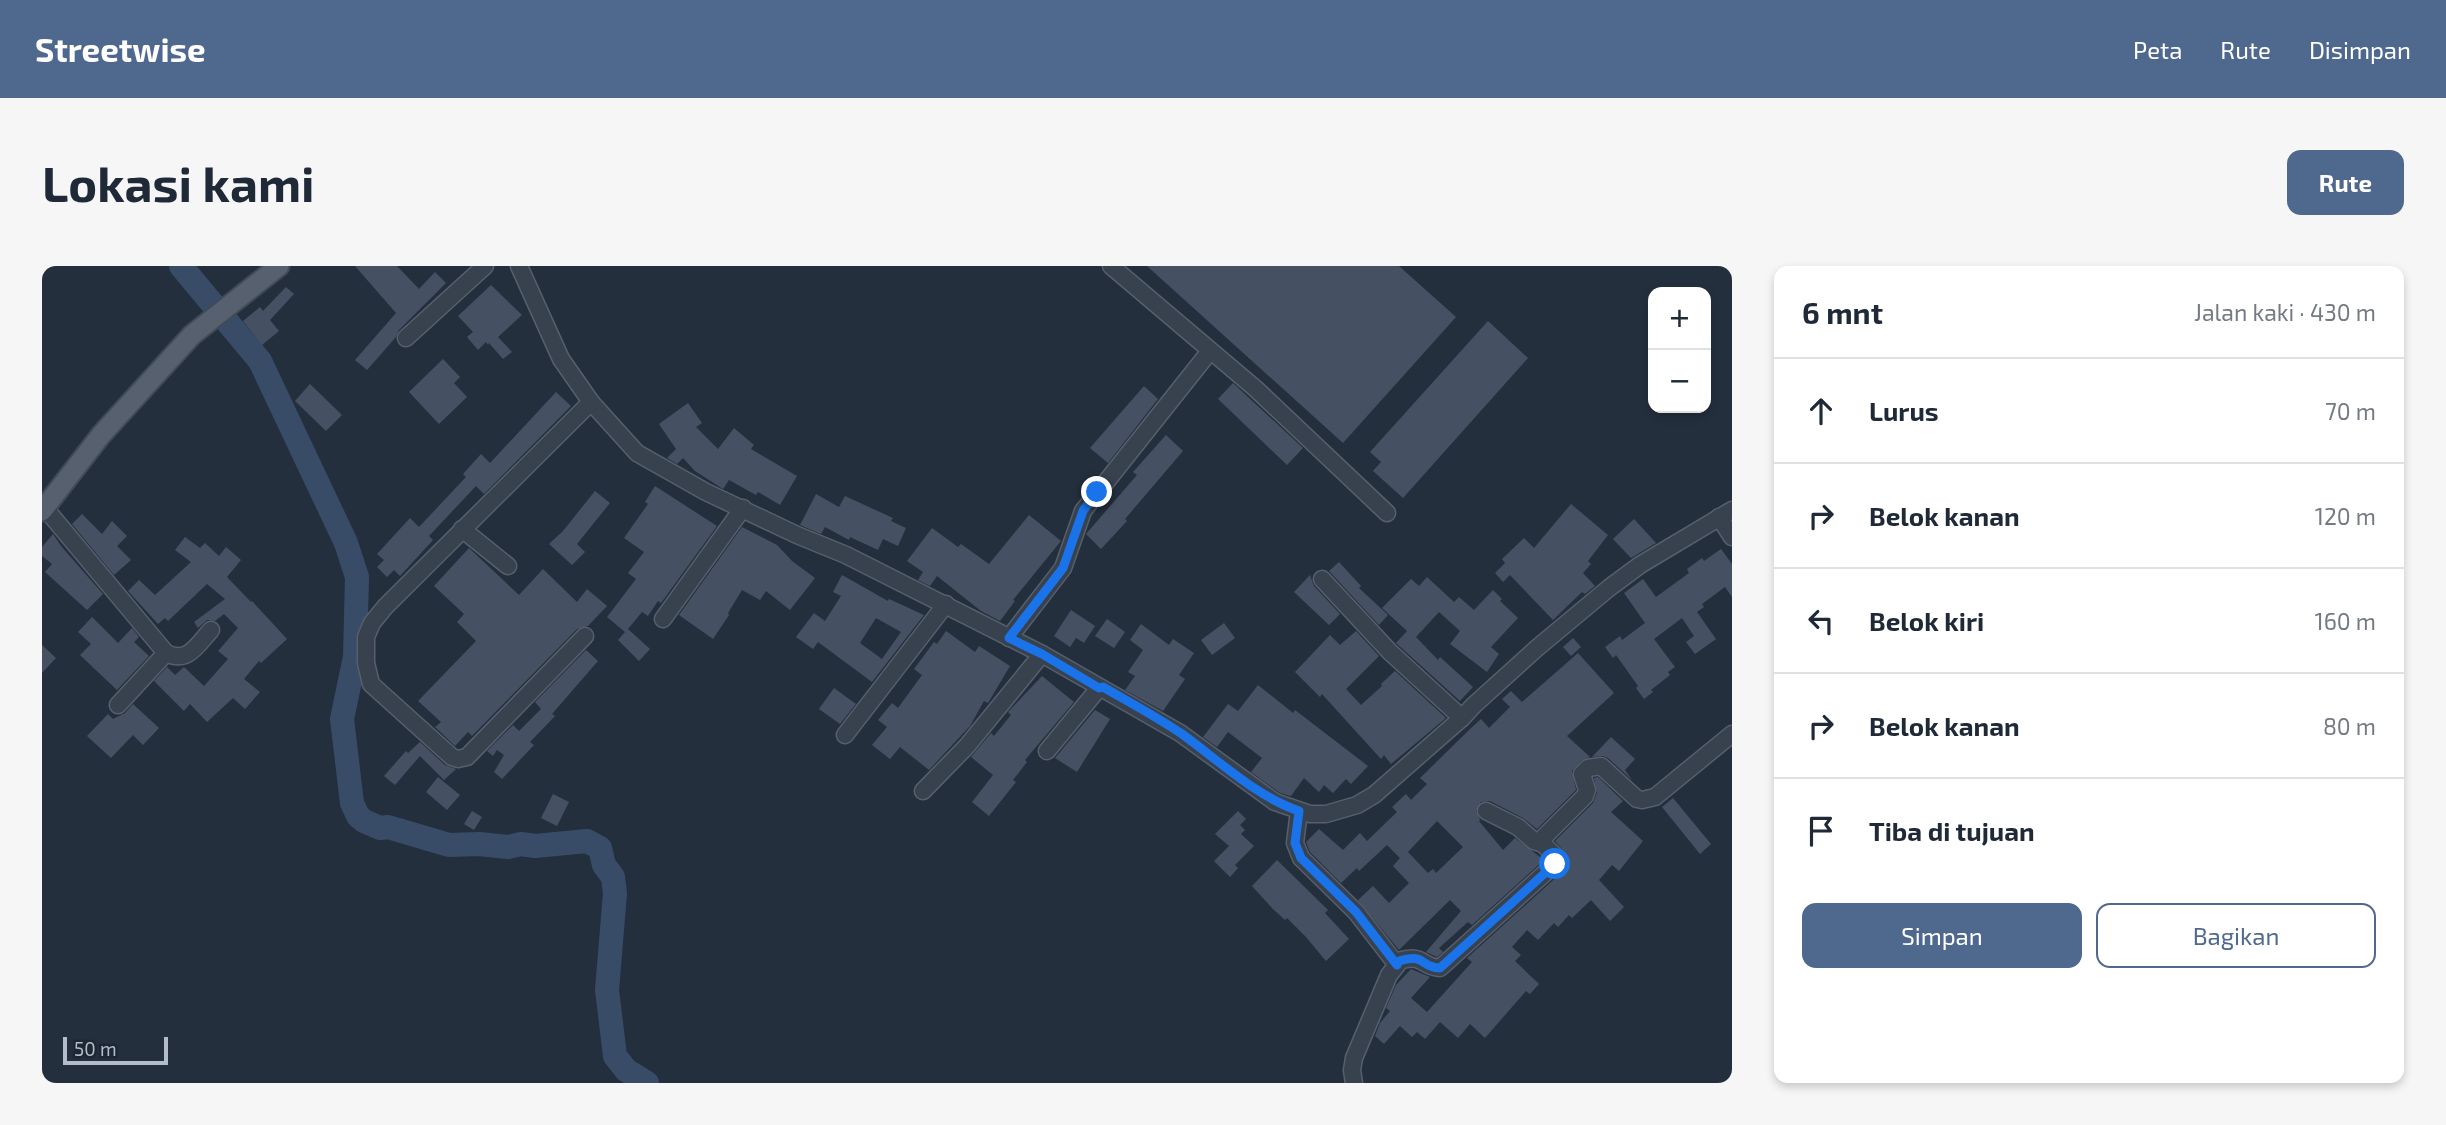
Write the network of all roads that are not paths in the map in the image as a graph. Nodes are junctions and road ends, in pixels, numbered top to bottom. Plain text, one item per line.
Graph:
1 (279, 266) edge
2 (485, 266) edge
3 (519, 266) edge
4 (1111, 266) edge
5 (406, 338) dead end
6 (1210, 351) junction
7 (591, 402) junction
8 (743, 508) junction
9 (43, 509) edge
10 (1387, 513) dead end
11 (1726, 514) edge
12 (463, 529) junction
13 (1732, 537) edge
14 (508, 566) dead end
15 (1322, 579) dead end
16 (946, 604) junction
17 (663, 619) dead end
18 (211, 630) dead end
19 (585, 636) dead end
20 (1009, 638) junction
21 (166, 653) junction
22 (1042, 654) junction
23 (1099, 688) junction
24 (118, 705) dead end
25 (1462, 718) junction
26 (1732, 734) edge
27 (845, 735) dead end
28 (1047, 751) dead end
29 (923, 791) dead end
30 (1299, 811) junction
31 (1486, 811) dead end
32 (1541, 843) junction
33 (1397, 965) junction
34 (1354, 1083) edge

1 - 9 main road
2 - 5 street
3 - 7 street
4 - 6 street
6 - 10 street
6 - 20 street
7 - 8 street
7 - 12 street
8 - 16 street
8 - 17 street
9 - 21 street
11 - 13 street
11 - 25 street
12 - 14 street
12 - 19 street
15 - 25 street
16 - 20 street
16 - 27 street
18 - 21 street
20 - 22 street
21 - 24 street
22 - 23 street
22 - 29 street
23 - 28 street
23 - 30 street
25 - 30 street
26 - 32 street
30 - 33 street
31 - 32 street
32 - 33 street
33 - 34 street

